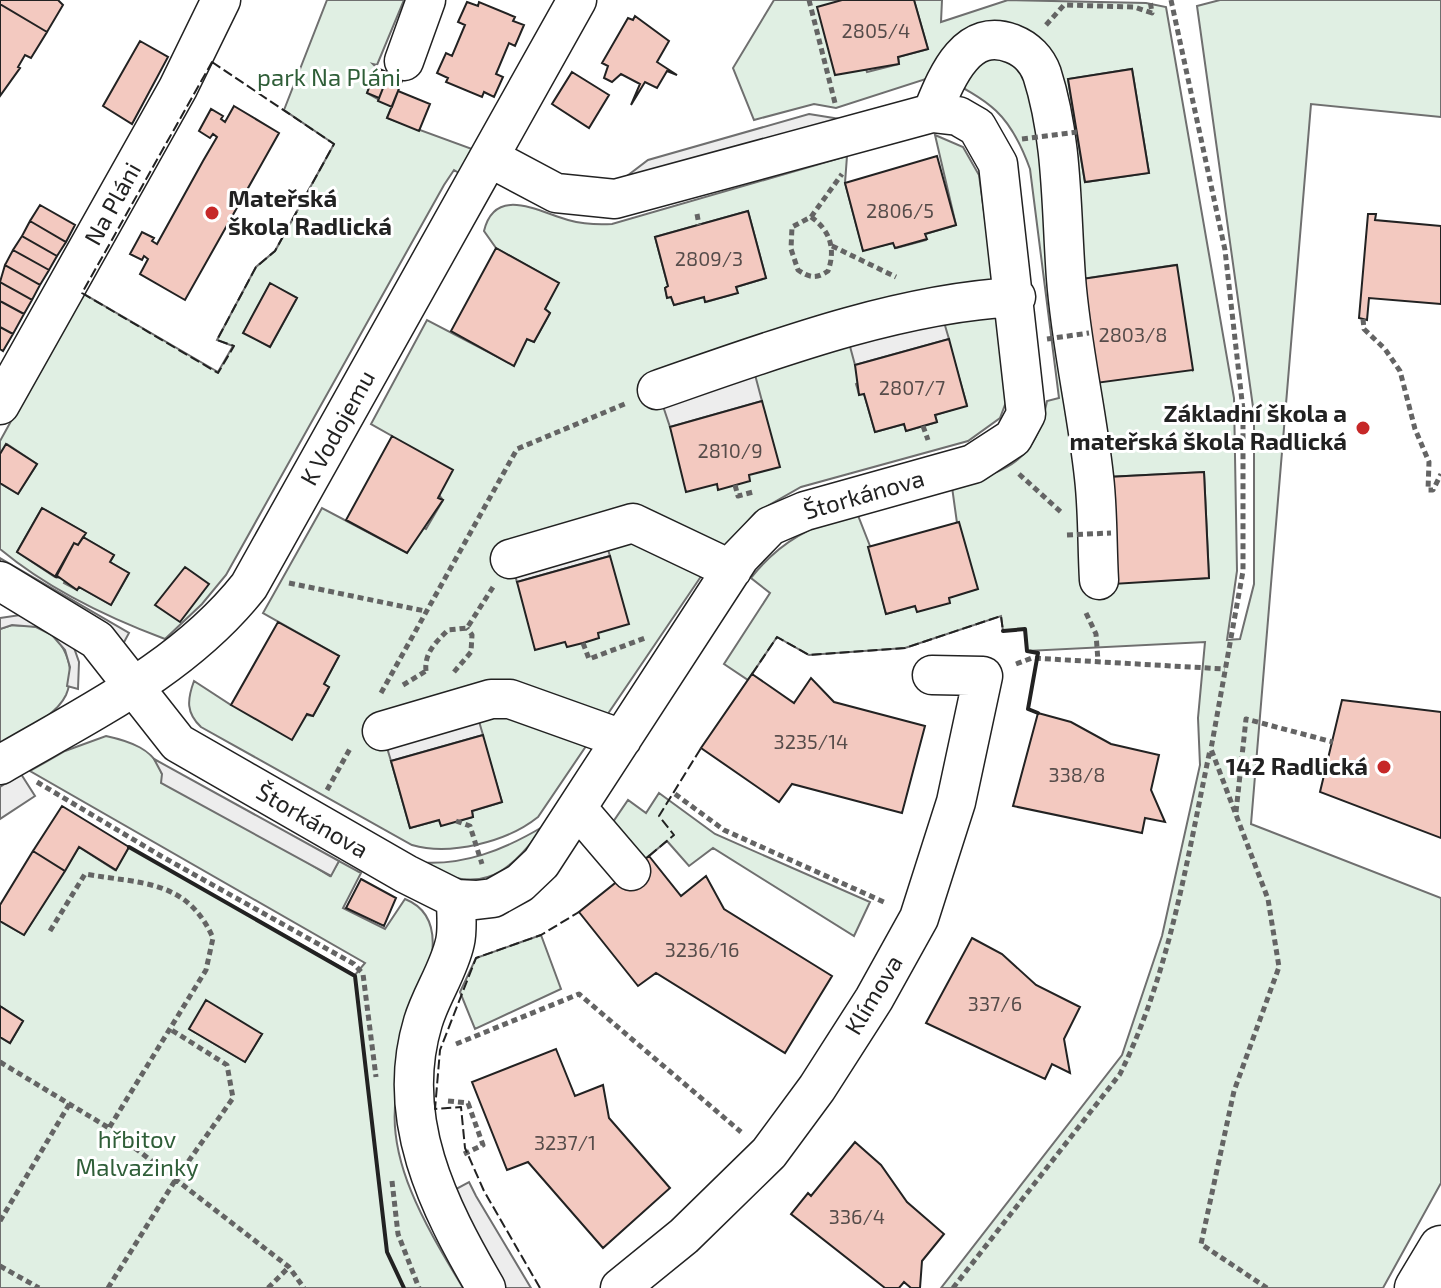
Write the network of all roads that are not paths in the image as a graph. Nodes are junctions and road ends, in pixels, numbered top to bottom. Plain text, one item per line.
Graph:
1 (221, 0) edge
2 (426, 0) edge
3 (577, 0) edge
4 (404, 61) dead end
5 (932, 113) junction
6 (490, 158) junction
7 (1016, 297) junction
8 (657, 390) road end
9 (0, 405) edge
10 (510, 559) road end
11 (732, 570) junction
12 (1099, 580) dead end
13 (0, 581) edge
14 (932, 675) dead end
15 (136, 686) junction
16 (372, 723) road end
17 (622, 739) junction
18 (16, 772) edge
19 (578, 809) junction
20 (631, 871) dead end
21 (456, 899) junction
22 (1441, 1248) edge
23 (1441, 1283) edge
24 (486, 1288) edge
25 (620, 1288) edge
26 (1417, 1288) edge
27 (1438, 1288) edge

1 - 9 street, Na Pláni
2 - 4 street
3 - 6 street, K Vodojemu
5 - 6 street, Štorkánova
5 - 7 street, Štorkánova
5 - 12 street
6 - 15 street, K Vodojemu
7 - 8 street
7 - 11 street, Štorkánova
10 - 11 street
11 - 17 street, Štorkánova
13 - 15 street, Štorkánova
14 - 25 street, Klímova
15 - 18 street, K Vodojemu
15 - 21 street, Štorkánova
16 - 17 street
17 - 19 street, Štorkánova
19 - 20 street
19 - 21 street, Štorkánova
21 - 24 street
22 - 26 main road
23 - 27 street

